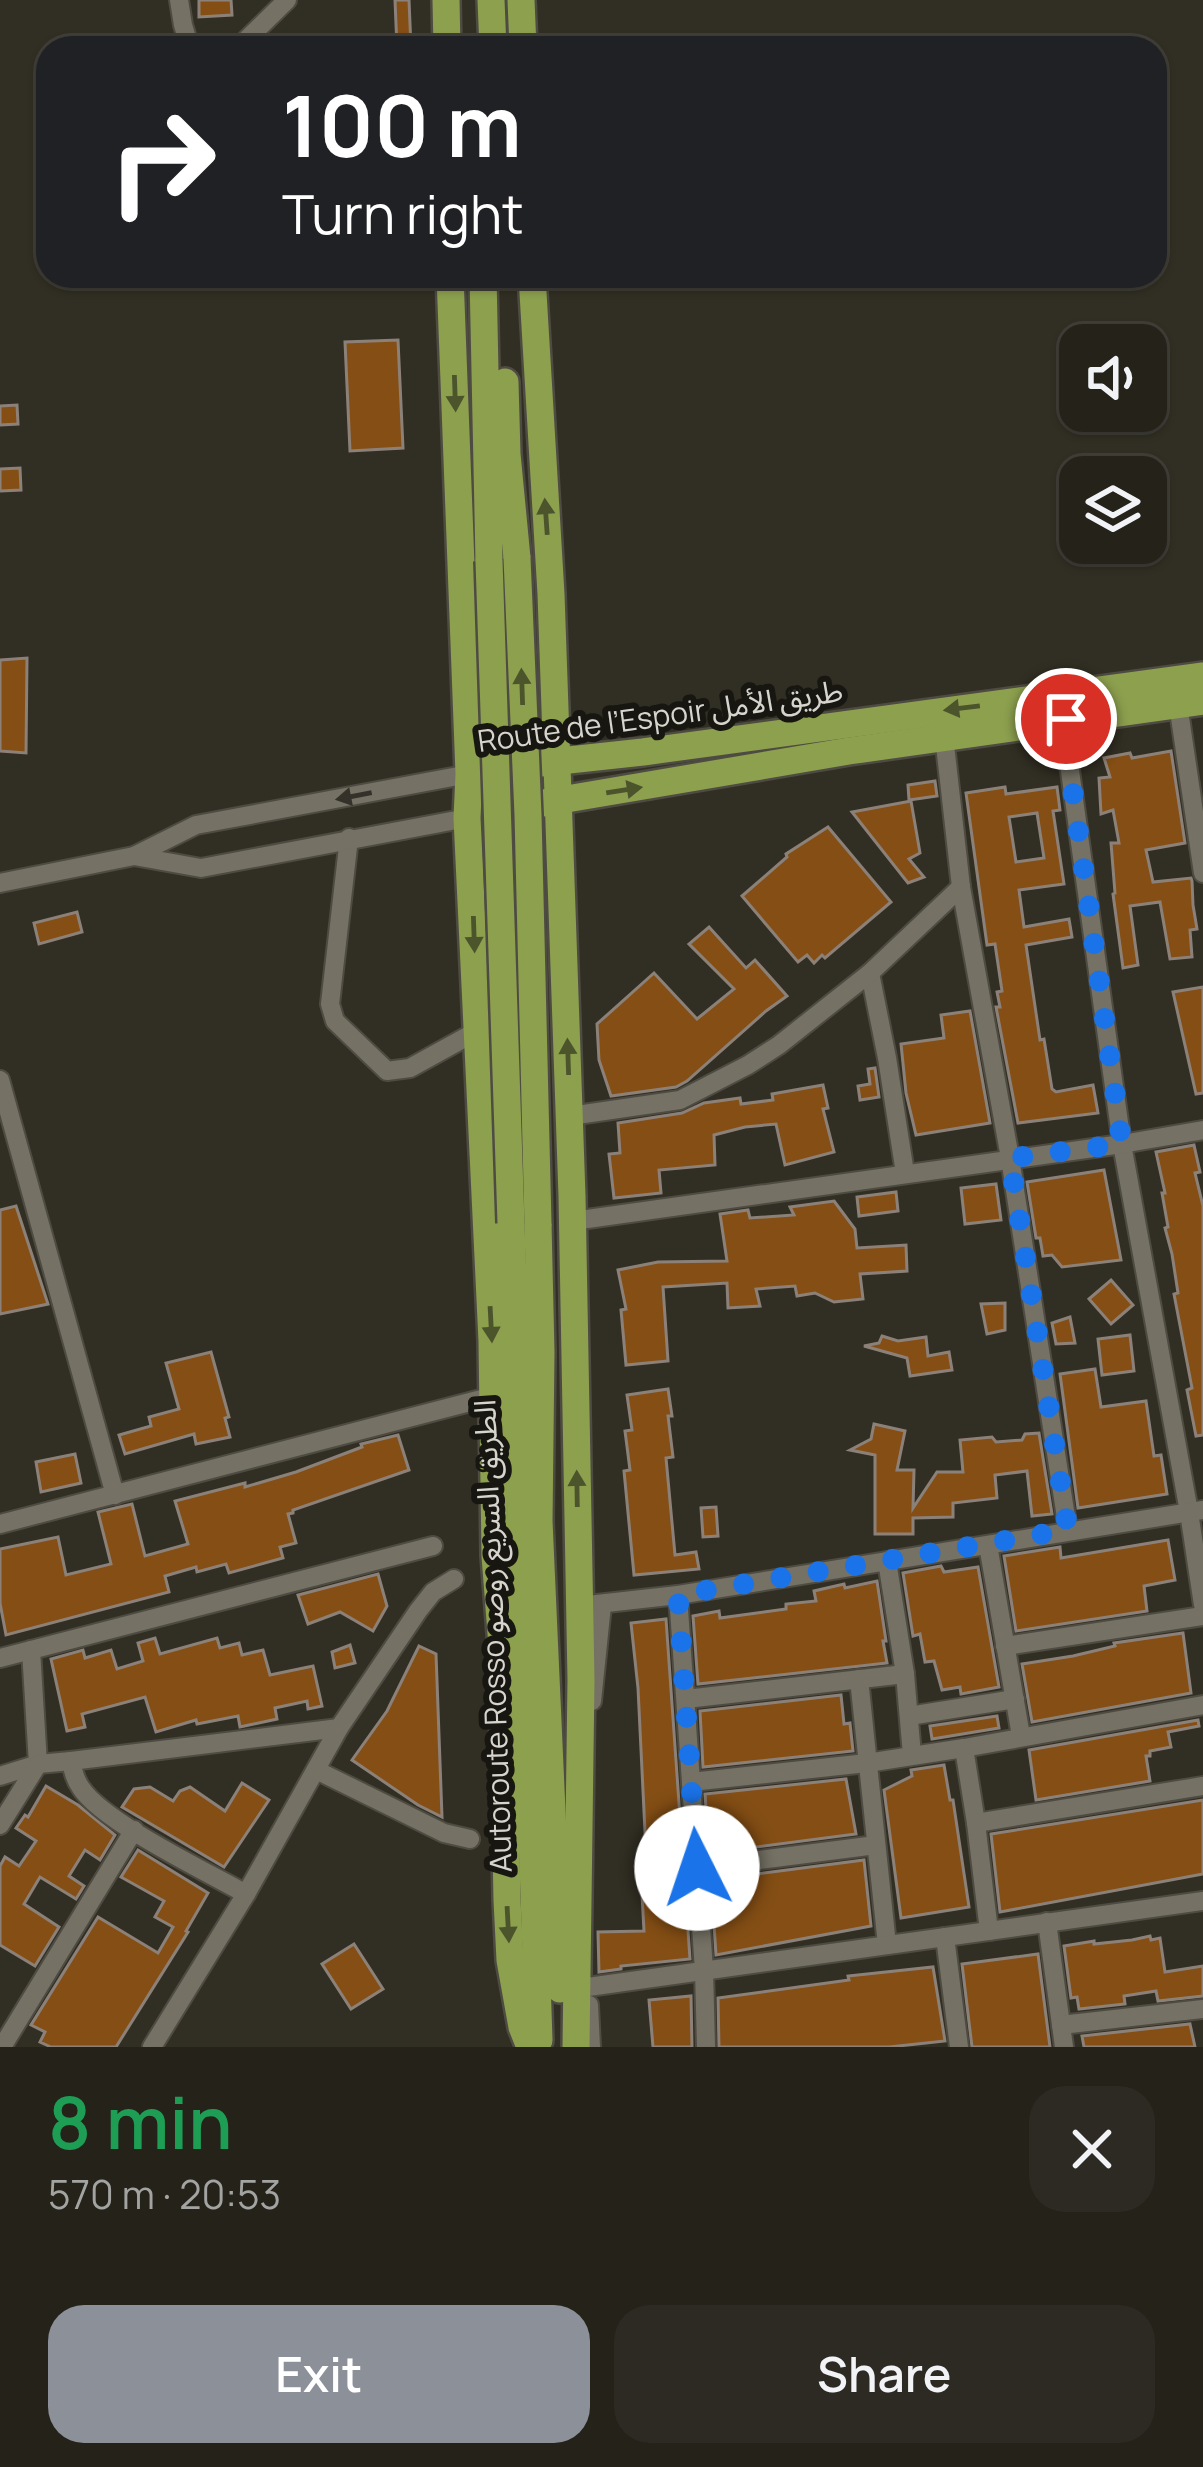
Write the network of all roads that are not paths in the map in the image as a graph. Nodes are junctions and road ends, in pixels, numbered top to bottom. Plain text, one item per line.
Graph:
1 (179, 0) edge
2 (287, 0) edge
3 (446, 0) edge
4 (474, 0) edge
5 (491, 0) edge
6 (521, 0) edge
7 (186, 36) edge
8 (250, 36) edge
9 (447, 36) edge
10 (476, 36) edge
11 (492, 36) edge
12 (522, 36) edge
13 (450, 288) edge
14 (484, 288) edge
15 (501, 288) edge
16 (533, 288) edge
17 (503, 559) junction
18 (1203, 676) edge
19 (1191, 703) edge
20 (1066, 719) junction
21 (944, 736) junction
22 (557, 760) junction
23 (469, 774) junction
24 (559, 800) junction
25 (467, 818) junction
26 (349, 838) junction
27 (1201, 849) edge
28 (134, 856) junction
29 (1203, 873) edge
30 (0, 883) edge
31 (961, 886) junction
32 (870, 973) junction
33 (477, 1031) junction
34 (0, 1080) edge
35 (570, 1116) junction
36 (1203, 1130) edge
37 (1122, 1144) junction
38 (1010, 1158) junction
39 (905, 1173) junction
40 (572, 1221) junction
41 (525, 1223) junction
42 (494, 1396) junction
43 (116, 1496) junction
44 (1196, 1511) edge
45 (0, 1524) edge
46 (1068, 1530) junction
47 (988, 1545) junction
48 (433, 1546) dead end
49 (887, 1561) junction
50 (454, 1580) dead end
51 (678, 1595) junction
52 (591, 1605) junction
53 (1203, 1605) edge
54 (1203, 1616) edge
55 (1005, 1646) junction
56 (31, 1650) junction
57 (0, 1658) edge
58 (905, 1674) junction
59 (859, 1678) junction
60 (686, 1699) junction
61 (1015, 1699) junction
62 (1203, 1705) edge
63 (909, 1716) junction
64 (339, 1728) junction
65 (1021, 1736) junction
66 (964, 1748) junction
67 (912, 1755) junction
68 (71, 1761) junction
69 (867, 1763) junction
70 (38, 1764) junction
71 (316, 1770) junction
72 (0, 1776) edge
73 (691, 1782) junction
74 (1203, 1786) edge
75 (976, 1823) junction
76 (0, 1825) edge
77 (134, 1831) junction
78 (470, 1839) dead end
79 (876, 1845) junction
80 (697, 1868) junction
81 (246, 1894) junction
82 (1203, 1901) edge
83 (1047, 1922) junction
84 (989, 1931) junction
85 (945, 1936) junction
86 (887, 1945) junction
87 (704, 1970) junction
88 (588, 1987) junction
89 (1203, 2009) edge
90 (1061, 2025) junction
91 (2, 2047) edge
92 (152, 2047) edge
93 (534, 2047) edge
94 (562, 2047) edge
95 (576, 2047) edge
96 (591, 2047) edge
97 (706, 2047) edge
98 (959, 2047) edge
99 (1064, 2047) edge

1 - 7 street
2 - 8 street
3 - 9 highway
4 - 10 highway
5 - 11 highway
6 - 12 highway
13 -> 23 highway
14 - 17 highway
15 - 17 highway
22 -> 16 highway
17 - 41 highway, bridge
18 -> 22 highway, Route de l’Espoir طريق الأمل
19 - 20 highway, Route de l’Espoir طريق الأمل
19 - 27 street
20 - 21 highway, Route de l’Espoir طريق الأمل
20 - 37 street
24 -> 21 highway, Route de l’Espoir طريق الأمل
21 - 31 street
22 - 23 highway, Route de l’Espoir طريق الأمل
22 - 24 highway
23 - 25 highway
23 -> 28 street, Route de l’Espoir طريق الأمل
24 - 25 highway, Route de l’Espoir طريق الأمل
35 -> 24 highway
25 - 26 street, Route de l’Espoir طريق الأمل
25 -> 33 highway
26 - 28 street, Route de l’Espoir طريق الأمل
26 - 33 street
27 - 29 street
28 - 30 street, Route de l’Espoir طريق الأمل
31 - 32 street
31 - 38 street
32 - 35 street
32 - 39 street
33 -> 42 highway
34 - 43 street
35 - 40 highway
36 - 37 street
37 - 38 street
37 - 44 street
38 - 39 street
38 - 46 street
39 - 40 street
52 -> 40 highway
41 - 93 highway, Autoroute Rosso الطريق السريع روصو
41 - 94 highway, Autoroute Rosso الطريق السريع روصو
42 - 43 street
42 -> 93 highway
43 - 45 street
44 - 46 street
44 - 53 street
46 - 47 street
47 - 49 street
47 - 55 street
48 - 56 street
49 - 51 street
49 - 58 street
50 - 64 street
51 - 52 street
51 - 60 street
52 - 88 street
52 - 95 highway
54 - 55 street
55 - 61 street
56 - 57 street
56 - 70 street
58 - 59 street
58 - 63 street
59 - 60 street
59 - 69 street
60 - 73 street
61 - 63 street
61 - 65 street
62 - 65 street
63 - 67 street
64 - 68 street
64 - 71 street
65 - 66 street
66 - 67 street
66 - 75 street
67 - 69 street
68 - 70 street
68 - 77 street
69 - 73 street
69 - 79 street
70 - 72 street
70 - 76 street
71 - 78 street
71 - 81 street
73 - 80 street
74 - 75 street
75 - 84 street
77 - 81 street
77 - 91 street
79 - 80 street
79 - 86 street
80 - 87 street
81 - 92 street
82 - 83 street
83 - 84 street
83 - 90 street
84 - 85 street
85 - 86 street
85 - 98 street
86 - 87 street
87 - 88 street
87 - 97 street
88 - 96 street
89 - 90 street
90 - 99 street

